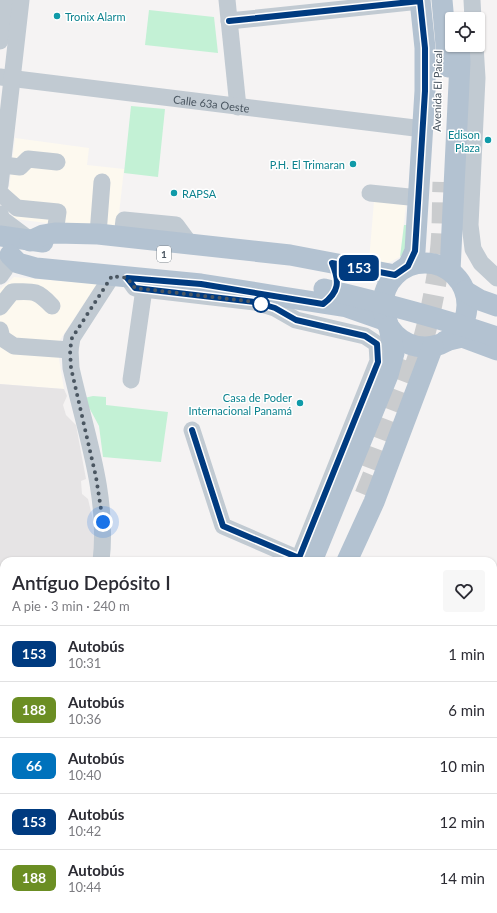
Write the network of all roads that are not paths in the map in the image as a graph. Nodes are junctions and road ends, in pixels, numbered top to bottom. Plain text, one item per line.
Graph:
1 (5, 0) edge
2 (21, 0) edge
3 (227, 0) edge
4 (425, 0) edge
5 (442, 0) edge
6 (456, 0) edge
7 (472, 0) edge
8 (457, 12) edge
9 (473, 12) edge
10 (229, 21) junction
11 (0, 41) edge
12 (459, 52) edge
13 (475, 52) edge
14 (6, 78) edge
15 (238, 106) junction
16 (423, 129) junction
17 (57, 162) dead end
18 (3, 165) junction
19 (102, 182) dead end
20 (0, 185) edge
21 (0, 193) edge
22 (370, 193) dead end
23 (419, 198) junction
24 (0, 214) edge
25 (56, 233) junction
26 (98, 234) junction
27 (0, 236) edge
28 (30, 241) junction
29 (5, 255) edge
30 (401, 271) junction
31 (450, 271) junction
32 (0, 276) edge
33 (497, 278) edge
34 (128, 281) junction
35 (327, 283) junction
36 (465, 292) junction
37 (52, 306) dead end
38 (497, 306) edge
39 (0, 308) edge
40 (497, 322) edge
41 (388, 324) junction
42 (0, 330) edge
43 (497, 337) edge
44 (439, 344) junction
45 (70, 350) junction
46 (497, 350) edge
47 (131, 380) dead end
48 (192, 430) dead end
49 (101, 557) edge
50 (299, 557) edge
51 (307, 557) edge
52 (307, 557) edge
53 (327, 557) edge
54 (335, 557) edge
55 (350, 557) edge

1 - 11 street
2 - 14 street
3 - 10 street
4 - 5 main road, Avenida El Paical
4 - 10 street
4 - 16 main road
6 - 8 main road
7 - 9 street
10 - 15 street
12 - 31 main road
13 - 33 street
14 - 15 street, Calle 63a Oeste
14 - 18 street
15 - 16 street, Calle 63a Oeste
16 - 23 main road
17 - 18 street
18 - 20 street
19 - 26 street
21 - 25 street
22 - 23 street
23 - 30 main road
24 - 28 street
25 - 26 main road
25 - 28 main road
26 - 35 main road
27 - 28 main road, 1
28 - 35 main road, 1
29 - 32 street
29 - 34 main road
29 - 35 main road, 1
30 - 31 main road
30 - 35 main road
30 - 41 main road
31 - 36 main road
34 - 35 main road
34 - 45 street
34 - 47 street
34 - 51 street
35 - 40 main road, 1
35 - 41 main road
35 - 43 main road, 1, bridge
36 - 38 main road
36 - 44 main road
37 - 39 street
41 - 44 main road
41 - 52 main road
42 - 45 street
44 - 46 main road
44 - 55 main road
45 - 49 street
48 - 50 street
53 - 54 main road

